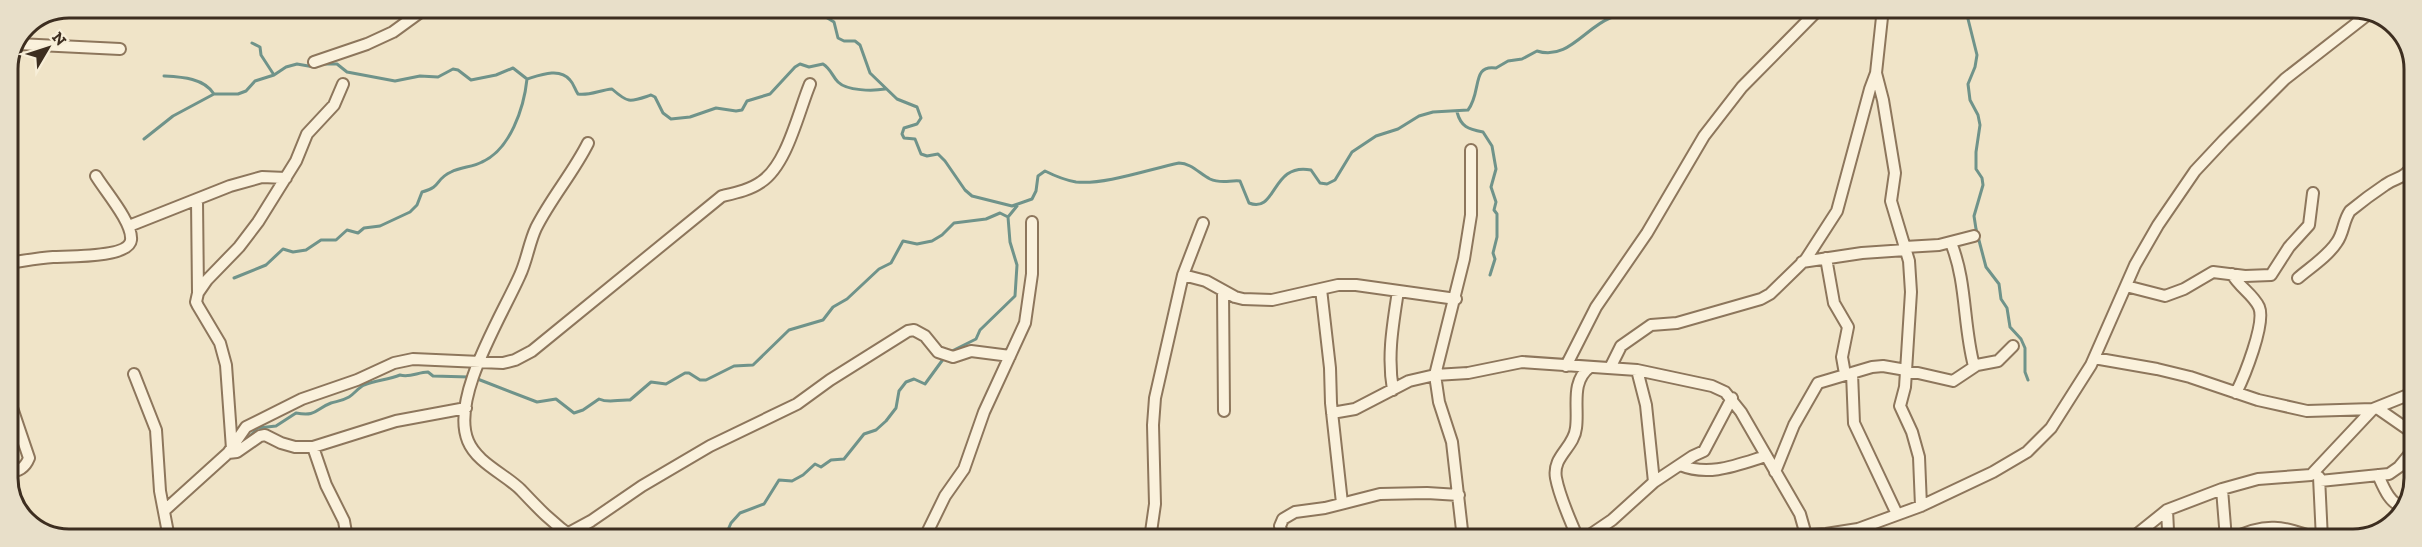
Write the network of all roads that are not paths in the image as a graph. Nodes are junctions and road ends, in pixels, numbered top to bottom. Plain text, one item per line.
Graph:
1 (412, 18) edge
2 (1810, 18) edge
3 (1882, 18) edge
4 (2362, 19) edge
5 (25, 44) edge
6 (120, 49) dead end
7 (314, 62) dead end
8 (1876, 73) junction
9 (343, 84) dead end
10 (810, 84) dead end
11 (588, 143) dead end
12 (1472, 150) dead end
13 (2404, 175) edge
14 (96, 176) dead end
15 (286, 178) junction
16 (2313, 192) dead end
17 (197, 200) junction
18 (1032, 222) dead end
19 (1203, 223) dead end
20 (129, 226) junction
21 (1974, 236) dead end
22 (1951, 243) junction
23 (1905, 248) junction
24 (1826, 258) junction
25 (18, 262) edge
26 (1802, 262) junction
27 (2232, 274) junction
28 (1183, 275) junction
29 (2298, 279) dead end
30 (2126, 286) junction
31 (1322, 289) junction
32 (1223, 291) junction
33 (1398, 291) junction
34 (198, 293) junction
35 (1456, 299) junction
36 (2013, 346) dead end
37 (1010, 356) junction
38 (2094, 358) junction
39 (480, 362) junction
40 (1566, 366) junction
41 (1974, 366) junction
42 (1590, 368) junction
43 (1610, 368) junction
44 (1637, 370) junction
45 (1906, 372) junction
46 (135, 374) dead end
47 (1849, 374) junction
48 (1435, 375) junction
49 (1393, 390) junction
50 (2236, 393) junction
51 (2404, 397) edge
52 (1732, 398) junction
53 (466, 408) junction
54 (2375, 409) junction
55 (1224, 411) dead end
56 (1332, 413) junction
57 (18, 426) edge
58 (2404, 427) edge
59 (313, 447) junction
60 (230, 451) junction
61 (1766, 456) junction
62 (2404, 461) edge
63 (1680, 465) junction
64 (2319, 467) junction
65 (18, 471) edge
66 (1775, 472) junction
67 (2379, 475) junction
68 (2320, 481) junction
69 (1654, 482) junction
70 (2222, 489) junction
71 (1459, 495) junction
72 (1342, 503) junction
73 (2396, 504) edge
74 (1921, 506) junction
75 (165, 510) junction
76 (2167, 510) junction
77 (1897, 514) junction
78 (168, 529) edge
79 (345, 529) edge
80 (560, 529) edge
81 (580, 529) edge
82 (929, 529) edge
83 (1151, 529) edge
84 (1281, 529) edge
85 (1462, 529) edge
86 (1574, 529) edge
87 (1599, 529) edge
88 (1804, 529) edge
89 (1858, 529) edge
90 (2143, 529) edge
91 (2168, 529) edge
92 (2225, 529) edge
93 (2256, 529) edge
94 (2282, 529) edge
95 (2321, 529) edge

1 - 7 street
2 - 40 street
3 - 8 street
4 - 30 street
5 - 6 street
8 - 23 street
8 - 26 street
9 - 15 street
10 - 39 street
11 - 39 street
12 - 35 street
13 - 29 street
14 - 20 street
15 - 17 street
15 - 34 street
16 - 27 street
17 - 20 street
17 - 34 street
18 - 37 street
19 - 28 street
20 - 25 street
21 - 22 street
22 - 23 street
22 - 41 street
23 - 24 street
23 - 45 street
24 - 26 street
24 - 47 street
26 - 43 street
27 - 30 street
27 - 50 street
28 - 32 street
28 - 83 street
30 - 38 street
31 - 32 street
31 - 33 street
31 - 56 street
32 - 55 street
33 - 35 street
33 - 49 street
34 - 60 street
35 - 48 street
36 - 41 street
37 - 81 street
37 - 82 street
38 - 50 street
38 - 74 street
39 - 53 street
39 - 60 street
40 - 42 street
40 - 48 street
41 - 45 street
42 - 43 street
42 - 86 street
43 - 44 street
44 - 52 street
44 - 69 street
45 - 47 street
45 - 74 street
46 - 75 street
47 - 66 street
47 - 77 street
48 - 49 street
48 - 71 street
49 - 56 street
50 - 54 street
51 - 54 street
52 - 61 street
52 - 63 street
53 - 59 street
53 - 80 street
54 - 58 street
54 - 64 street
56 - 72 street
57 - 65 street
59 - 60 street
59 - 79 street
60 - 75 street
61 - 63 street
61 - 66 street
62 - 67 street
63 - 69 street
64 - 68 street
64 - 70 street
66 - 88 street
67 - 68 street
67 - 73 street
68 - 95 street
69 - 87 street
70 - 76 street
70 - 92 street
71 - 72 street
71 - 85 street
72 - 84 street
74 - 77 street
75 - 78 street
76 - 90 street
76 - 91 street
77 - 89 street
93 - 94 street

